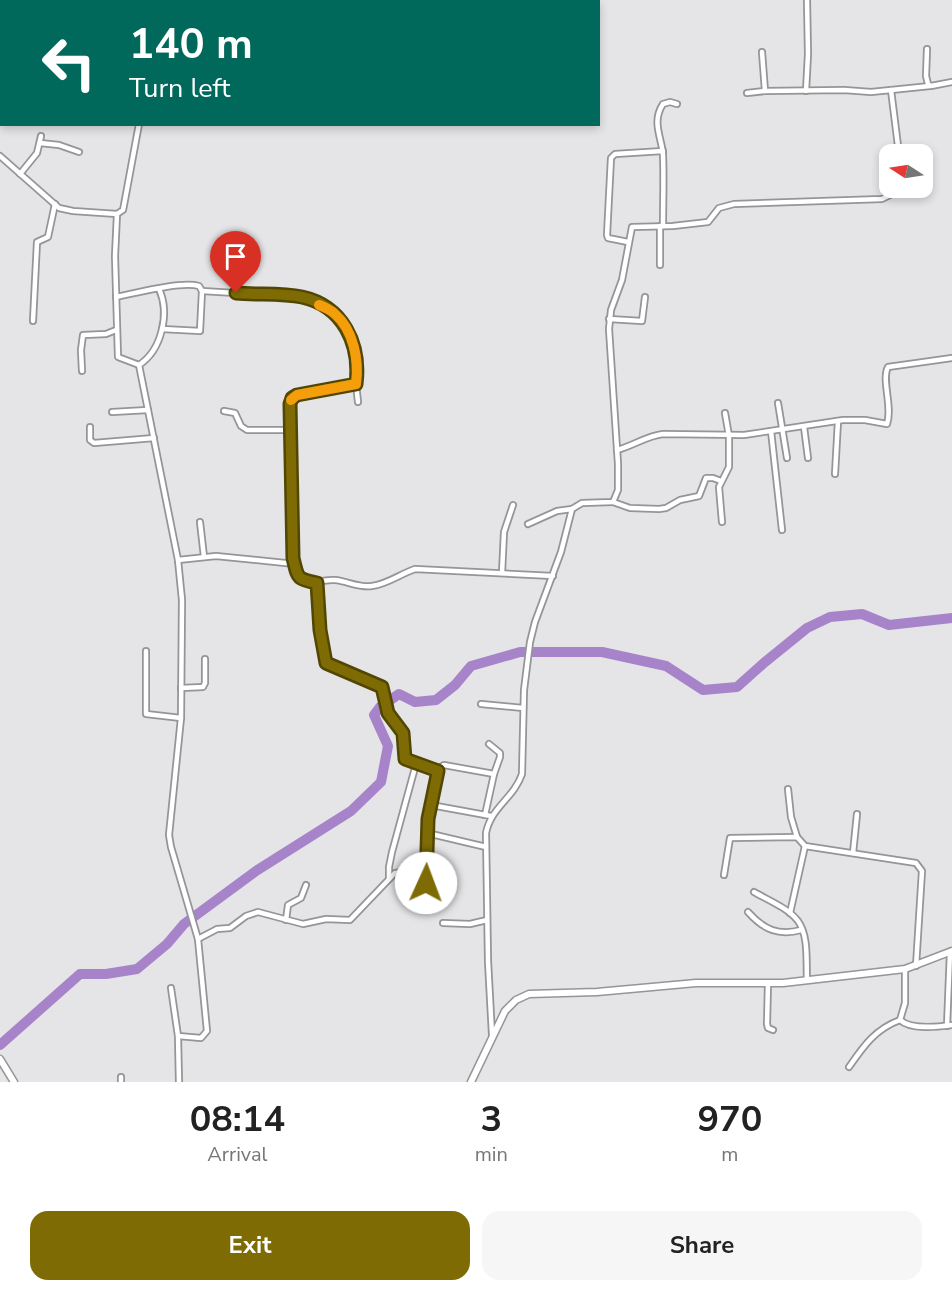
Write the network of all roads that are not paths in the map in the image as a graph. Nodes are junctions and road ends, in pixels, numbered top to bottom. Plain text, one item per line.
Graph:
1 (807, 0) edge
2 (927, 49) dead end
3 (762, 52) dead end
4 (952, 82) edge
5 (931, 86) junction
6 (891, 90) junction
7 (765, 91) junction
8 (806, 91) junction
9 (747, 93) dead end
10 (677, 104) dead end
11 (139, 126) edge
12 (41, 136) dead end
13 (40, 143) junction
14 (898, 144) edge
15 (663, 151) junction
16 (79, 152) dead end
17 (0, 156) edge
18 (20, 174) junction
19 (884, 198) edge
20 (55, 204) junction
21 (117, 214) junction
22 (662, 226) junction
23 (628, 242) junction
24 (660, 265) dead end
25 (159, 289) junction
26 (202, 291) junction
27 (116, 297) junction
28 (645, 297) dead end
29 (609, 319) junction
30 (33, 321) dead end
31 (162, 329) junction
32 (116, 330) junction
33 (952, 358) edge
34 (139, 365) junction
35 (82, 371) dead end
36 (356, 384) junction
37 (358, 402) dead end
38 (778, 403) dead end
39 (148, 410) junction
40 (224, 411) dead end
41 (112, 412) dead end
42 (725, 413) dead end
43 (838, 421) junction
44 (90, 427) dead end
45 (804, 427) junction
46 (783, 429) junction
47 (291, 430) junction
48 (771, 431) junction
49 (729, 435) junction
50 (154, 438) junction
51 (617, 450) junction
52 (787, 458) dead end
53 (808, 458) dead end
54 (835, 474) dead end
55 (721, 481) junction
56 (613, 502) junction
57 (513, 506) dead end
58 (572, 509) junction
59 (200, 522) dead end
60 (722, 522) dead end
61 (528, 524) dead end
62 (782, 530) dead end
63 (204, 557) junction
64 (178, 561) junction
65 (295, 564) junction
66 (502, 573) junction
67 (553, 576) junction
68 (317, 583) junction
69 (146, 651) dead end
70 (205, 659) dead end
71 (181, 688) junction
72 (481, 704) dead end
73 (523, 708) junction
74 (181, 718) junction
75 (489, 744) dead end
76 (416, 764) junction
77 (438, 771) junction
78 (494, 774) junction
79 (788, 789) dead end
80 (431, 805) junction
81 (856, 814) dead end
82 (488, 816) junction
83 (427, 833) junction
84 (797, 837) junction
85 (805, 846) junction
86 (486, 848) junction
87 (853, 853) junction
88 (427, 868) junction
89 (724, 875) dead end
90 (389, 879) junction
91 (306, 885) dead end
92 (754, 892) dead end
93 (411, 901) dead end
94 (748, 912) dead end
95 (790, 913) junction
96 (286, 920) junction
97 (487, 920) junction
98 (443, 923) dead end
99 (801, 930) junction
100 (198, 939) junction
101 (951, 952) edge
102 (916, 966) junction
103 (905, 969) junction
104 (807, 980) junction
105 (768, 983) junction
106 (171, 988) dead end
107 (900, 1020) junction
108 (950, 1026) edge
109 (773, 1030) dead end
110 (492, 1035) junction
111 (178, 1036) junction
112 (0, 1059) edge
113 (849, 1067) dead end
114 (14, 1082) edge
115 (179, 1082) edge
116 (471, 1082) edge

1 - 8 street
2 - 5 street
3 - 7 street
4 - 5 street
5 - 6 street
6 - 8 street
6 - 14 street
7 - 8 street
7 - 9 street
10 - 15 street
11 - 21 street
12 - 13 street
13 - 16 street
13 - 18 street
15 - 22 street
15 - 23 street
17 - 18 street
18 - 20 street
19 - 22 street
20 - 21 street
20 - 30 street
21 - 27 street
22 - 23 street
22 - 24 street
23 - 29 street
25 - 26 street
25 - 27 street
25 - 31 street
26 - 31 street
26 - 36 street
27 - 32 street
28 - 29 street
29 - 51 street
31 - 34 street
32 - 34 street
32 - 35 street
33 - 43 street
34 - 39 street
36 - 37 street
36 - 47 street
38 - 46 street
39 - 41 street
39 - 50 street
40 - 47 street
42 - 49 street
43 - 45 street
43 - 54 street
44 - 50 street
45 - 46 street
45 - 53 street
46 - 48 street
46 - 52 street
47 - 65 street
48 - 49 street
48 - 62 street
49 - 51 street
49 - 55 street
50 - 64 street
51 - 56 street
55 - 56 street
55 - 60 street
56 - 58 street
57 - 66 street
58 - 61 street
58 - 67 street
59 - 63 street
63 - 64 street
63 - 65 street
64 - 71 street
65 - 68 street
66 - 67 street
66 - 68 street
67 - 73 street
68 - 76 street
69 - 74 street
70 - 71 street
71 - 74 street
72 - 73 street
73 - 82 street
74 - 100 street
75 - 78 street
76 - 77 street
76 - 90 street
77 - 78 street
77 - 80 street
78 - 82 street
79 - 84 street
80 - 82 street
80 - 83 street
81 - 87 street
82 - 86 street
83 - 86 street
83 - 88 street
84 - 85 street
84 - 89 street
85 - 87 street
85 - 95 street
86 - 97 street
87 - 102 street
88 - 90 street
88 - 93 street
90 - 96 street
91 - 96 street
92 - 95 street
94 - 99 street
95 - 99 street
96 - 100 street
97 - 98 street
97 - 110 street
99 - 104 street
100 - 111 street
101 - 102 street
101 - 108 street
102 - 103 street
103 - 104 street
103 - 107 street
104 - 105 street
105 - 109 street
105 - 110 street
106 - 111 street
107 - 108 street
107 - 113 street
110 - 116 street
111 - 115 street
112 - 114 street

